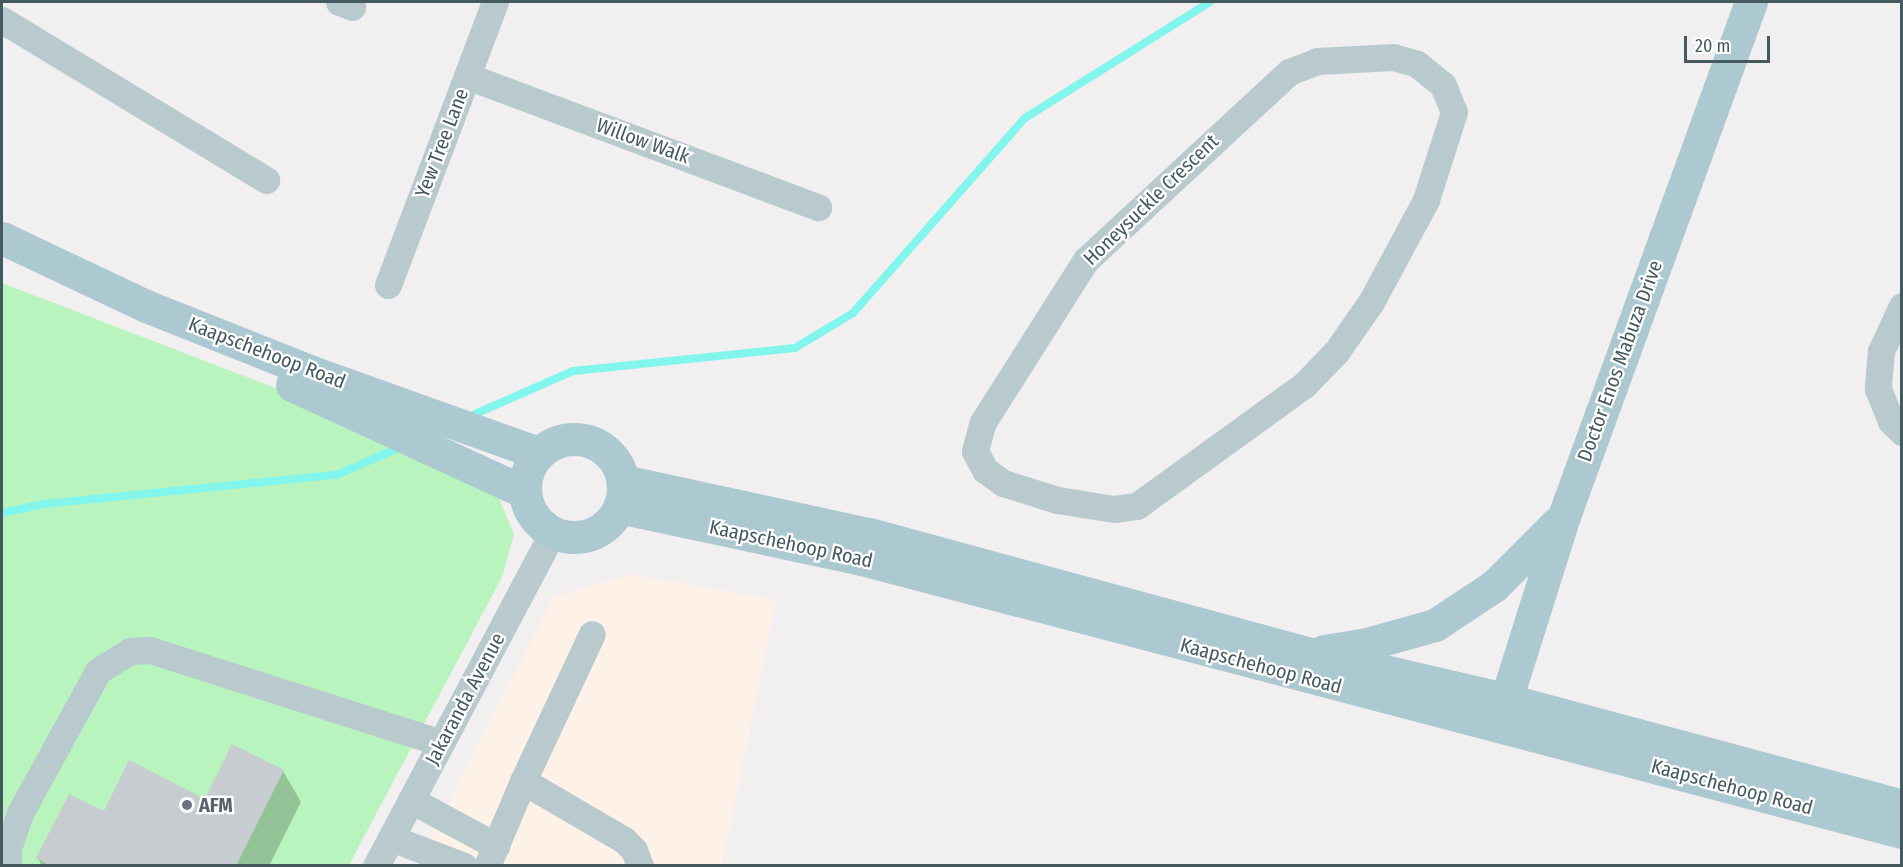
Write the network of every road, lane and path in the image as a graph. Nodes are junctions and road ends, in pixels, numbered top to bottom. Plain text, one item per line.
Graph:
1 (495, 2) edge
2 (1751, 2) edge
3 (2, 20) edge
4 (467, 76) junction
5 (266, 180) dead end
6 (819, 207) dead end
7 (2, 238) edge
8 (2, 253) edge
9 (388, 285) dead end
10 (1902, 306) edge
11 (1304, 385) joint
12 (1902, 432) edge
13 (538, 453) junction
14 (525, 492) junction
15 (621, 494) junction
16 (1564, 516) junction
17 (554, 532) junction
18 (592, 634) dead end
19 (1311, 654) junction
20 (1502, 712) junction
21 (441, 743) junction
22 (523, 781) junction
23 (411, 800) junction
24 (1902, 806) edge
25 (1902, 832) edge
26 (391, 838) junction
27 (491, 856) edge
28 (8, 866) edge
29 (376, 866) edge
30 (464, 866) edge
31 (640, 866) edge

1 - 4 street, Yew Tree Lane
2 - 16 main road, Doctor Enos Mabuza Drive
3 - 5 street
4 - 6 street, Willow Walk
4 - 9 street, Yew Tree Lane
7 - 13 main road, Kaapschehoop Road
8 - 14 main road, Kaapschehoop Road
10 - 12 street
11 - 11 street, Honeysuckle Crescent
13 - 14 main road
13 - 15 main road
14 - 17 main road
15 - 17 main road
15 - 19 main road, Kaapschehoop Road
15 - 20 main road, Kaapschehoop Road
16 - 19 main road
16 - 20 main road, Doctor Enos Mabuza Drive
17 - 21 street, Jakaranda Avenue
18 - 22 street
19 - 20 main road, Kaapschehoop Road
20 - 24 main road, Kaapschehoop Road
20 - 25 main road, Kaapschehoop Road
21 - 23 street, Jakaranda Avenue
21 - 28 street
22 - 27 street
22 - 31 street
23 - 26 street, Jakaranda Avenue
23 - 27 street
26 - 29 street, Jakaranda Avenue
26 - 30 street

